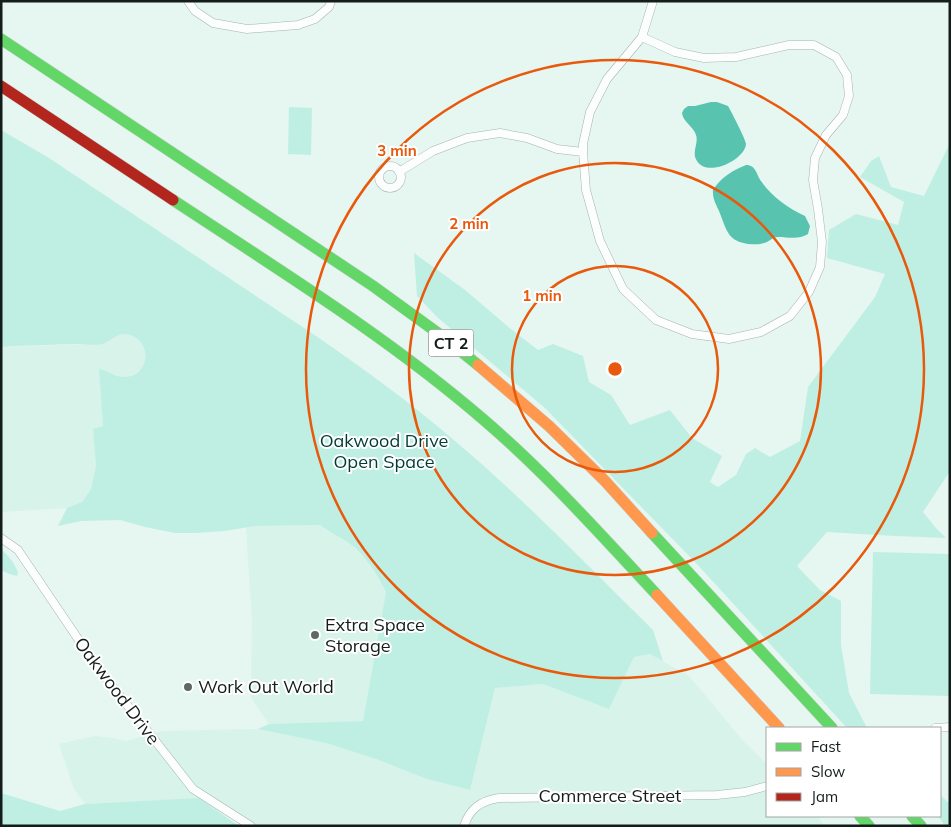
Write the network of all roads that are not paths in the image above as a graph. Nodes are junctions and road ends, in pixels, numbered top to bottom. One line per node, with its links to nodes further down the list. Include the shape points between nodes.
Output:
1 (188, 1): 2 (street, via 195,11 213,23 247,29 298,25 315,19)
2 (332, 1)
3 (653, 1): 5 (street)
4 (1, 38): 11 (highway, CT 2, via 373,286 484,370 549,426 605,481)
5 (642, 38): 7 (street, via 607,79 590,112); 7 (street, via 675,52 704,58 736,58 790,45 814,45 836,57 847,75 849,96 843,115 826,135 815,158 812,180 822,242 820,267 809,292 790,316 761,332 729,339 692,334 656,320 623,288 600,241 586,190)
6 (1, 86): 10 (highway, CT 2, via 354,320 462,403 514,446 584,516)
7 (583, 152): 8 (street, via 557,149 527,138 500,134 467,138 433,152)
8 (399, 172)
9 (1, 538): 13 (street, Oakwood Drive, via 18,550 95,664 192,789)
10 (778, 727)
11 (831, 727)
12 (766, 786): 14 (street, Commerce Street, via 717,795 499,798 478,805)
13 (251, 826)
14 (464, 826)

